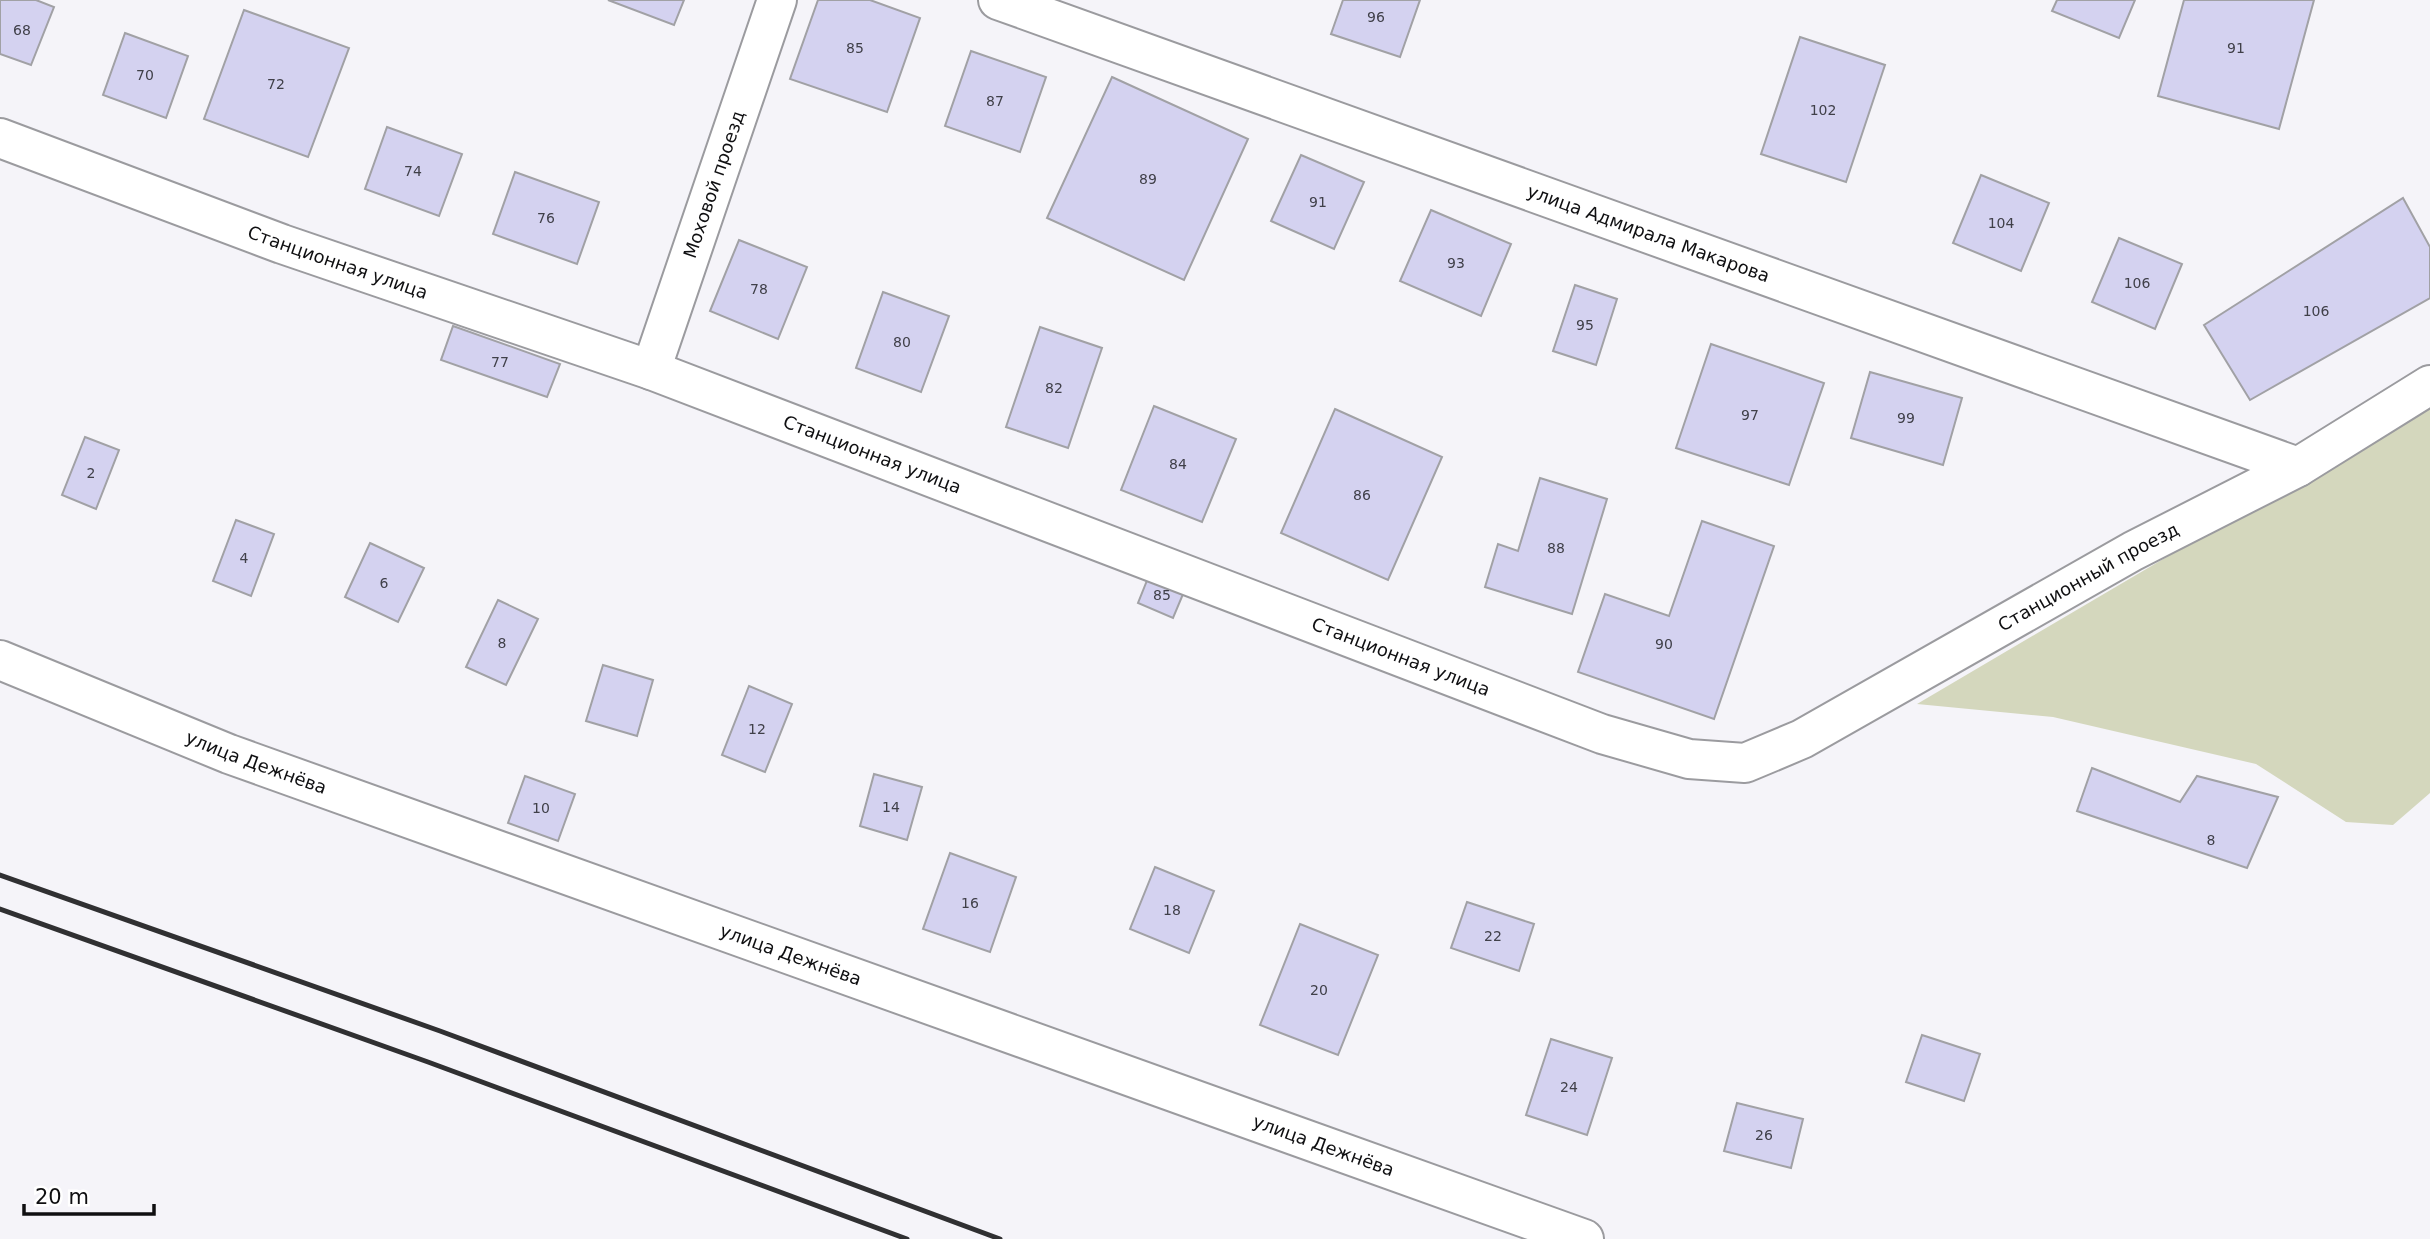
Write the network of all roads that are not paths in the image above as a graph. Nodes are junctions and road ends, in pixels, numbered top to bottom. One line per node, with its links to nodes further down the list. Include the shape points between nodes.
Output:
1 (776, 0): 4 (street, Моховой проезд)
2 (998, 0): 6 (street, улица Адмирала Макарова)
3 (0, 138): 4 (street, Станционная улица, via 282,244)
4 (651, 370): 8 (street, Станционная улица, via 1602,734 1689,759)
5 (2430, 385): 6 (street, Станционный проезд)
6 (2298, 467): 8 (street, Станционный проезд, via 2133,551 1802,739)
7 (0, 660): 9 (street, улица Дежнёва, via 229,754)
8 (1745, 764)
9 (1584, 1239)

